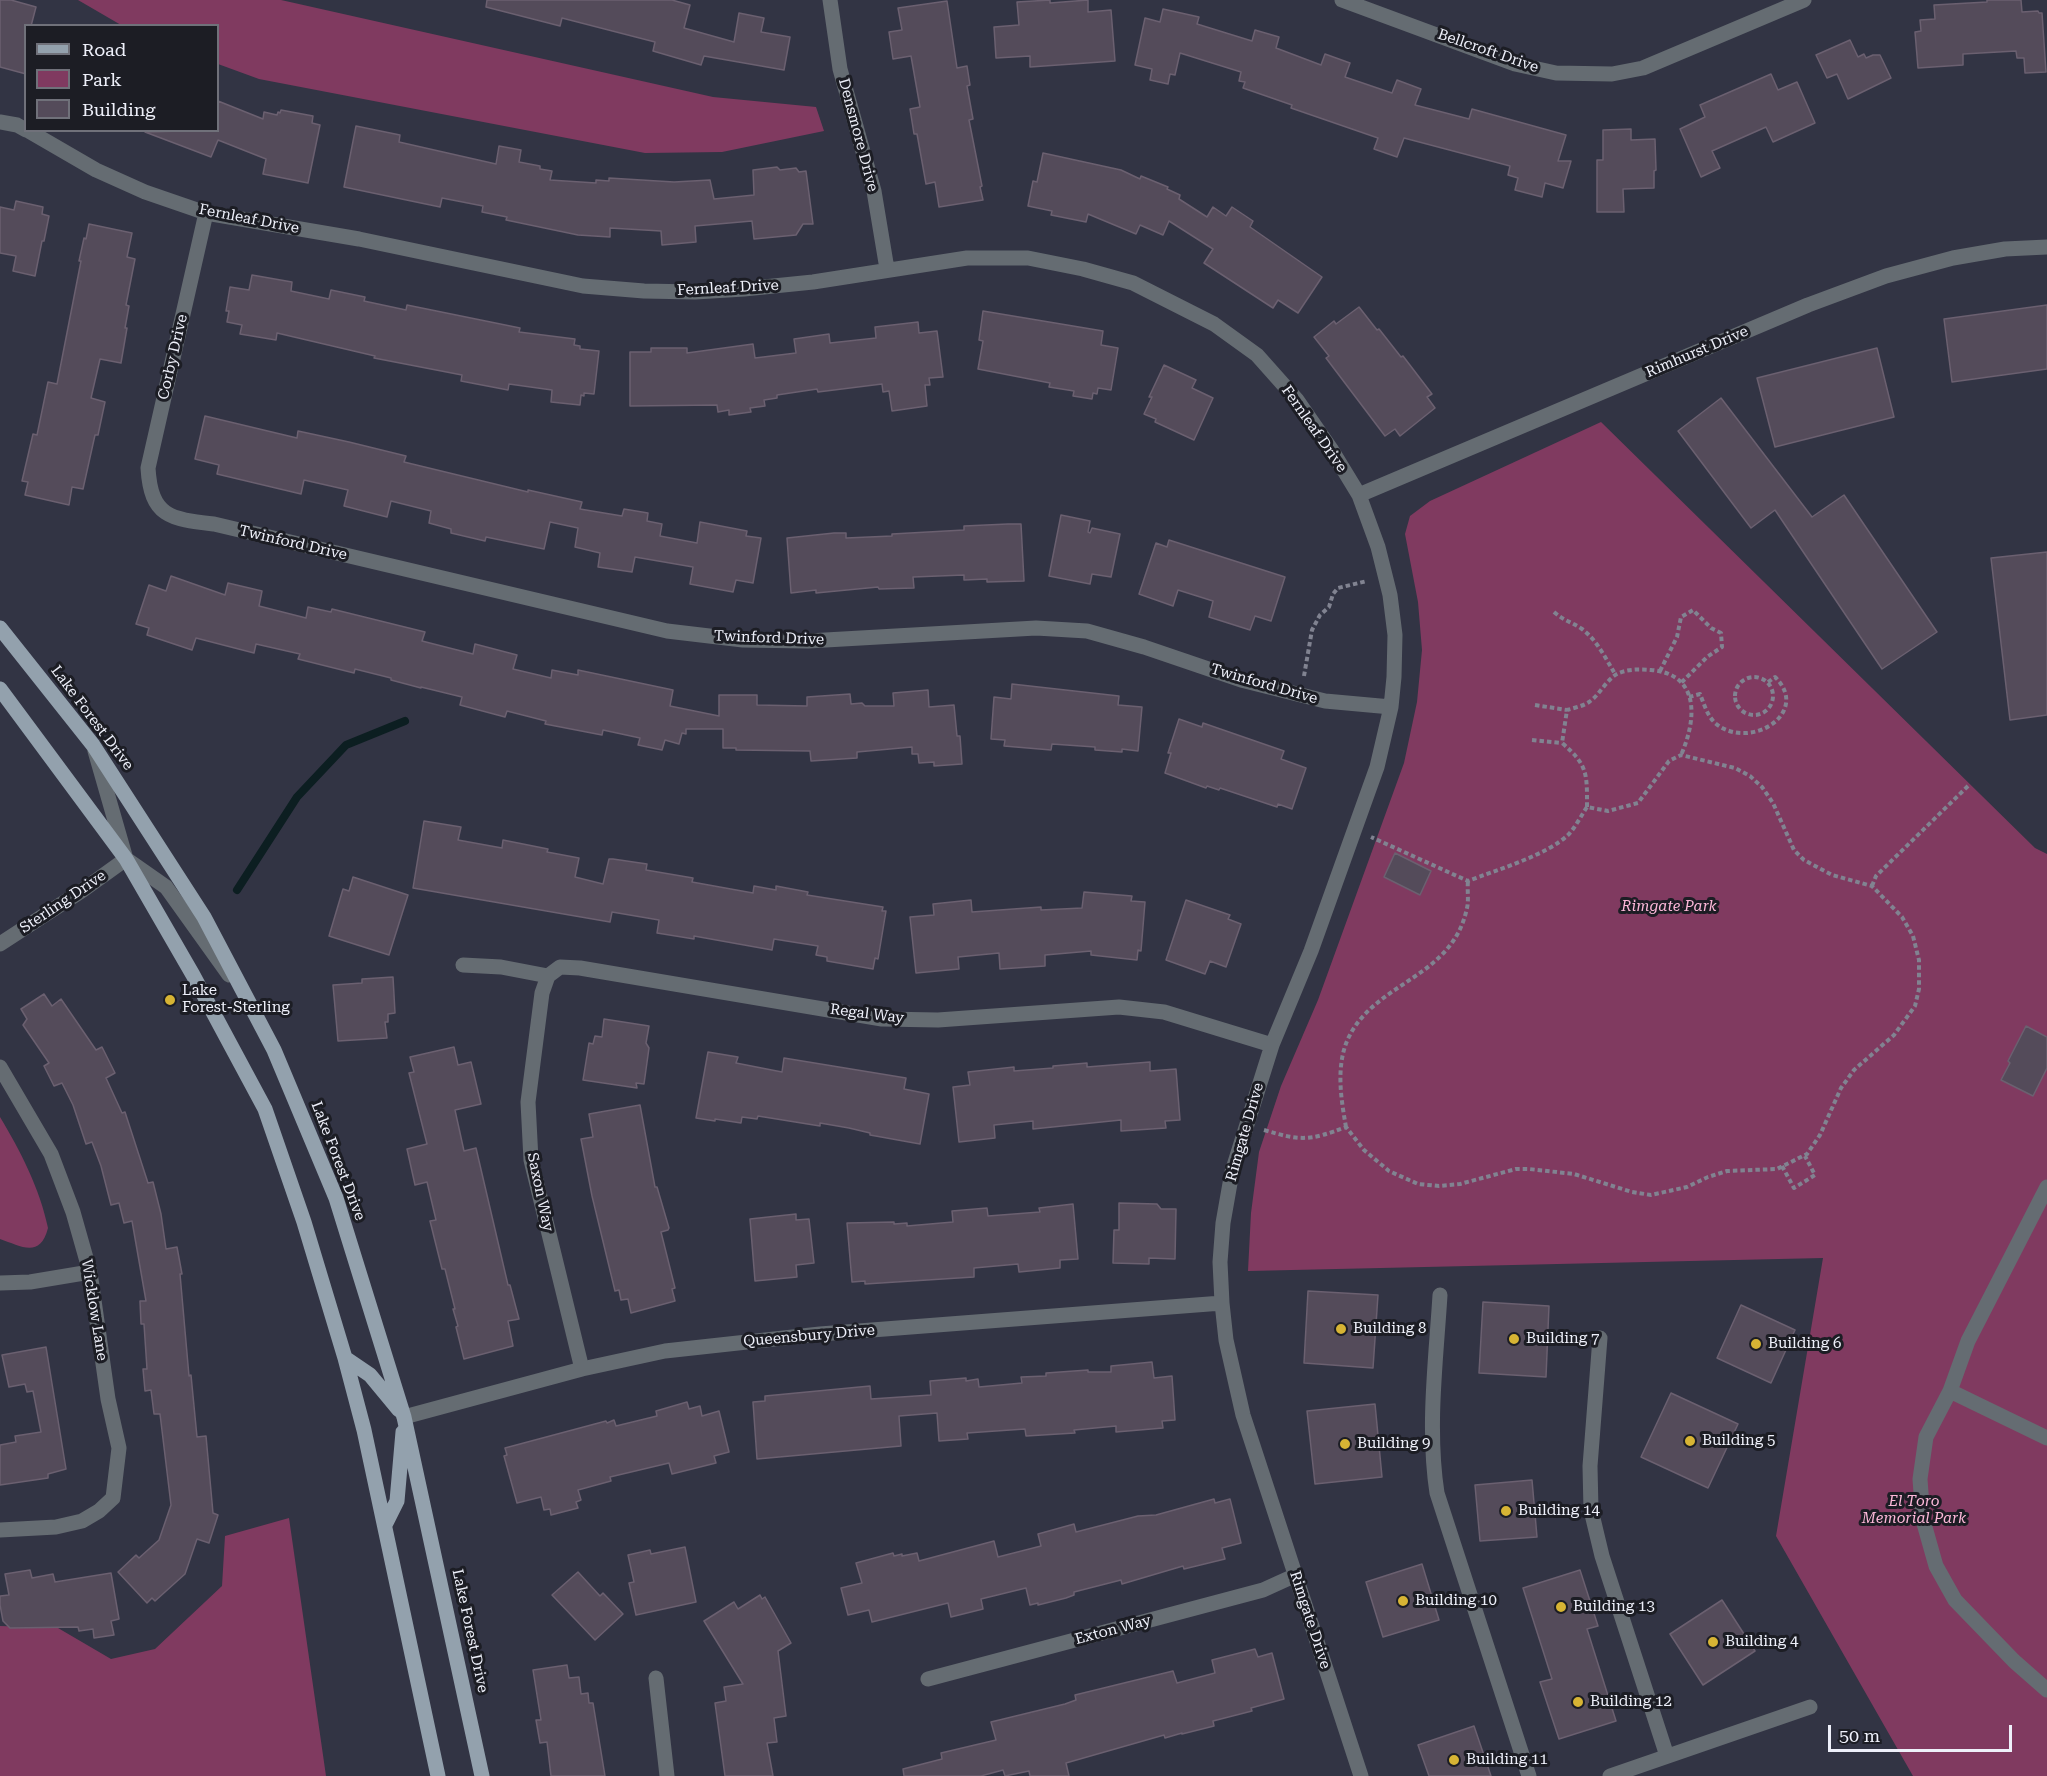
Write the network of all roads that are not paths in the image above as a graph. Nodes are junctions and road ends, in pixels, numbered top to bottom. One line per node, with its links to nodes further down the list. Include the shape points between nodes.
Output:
1 (830, 0): 9 (street, Densmore Drive, via 840,69 874,190)
2 (1342, 0): 3 (street, Bellcroft Drive, via 1515,64 1556,73 1612,74 1644,68)
3 (1804, 0)
4 (0, 122): 5 (street, Fernleaf Drive)
5 (24, 129)
6 (30, 132): 7 (street, Fernleaf Drive, via 96,170)
7 (206, 213): 9 (street, Fernleaf Drive, via 359,238 583,286 644,291 744,290); 11 (street, Corby Drive, via 148,468)
8 (2047, 247): 10 (street, Rimhurst Drive, via 1953,258 1886,276 1808,305)
9 (888, 269): 10 (street, Fernleaf Drive, via 967,258 1028,258 1133,284 1173,302 1214,324 1257,355 1297,400)
10 (1359, 495): 14 (street, Rimgate Drive, via 1378,547 1395,635)
11 (155, 502): 14 (street, Twinford Drive, via 180,520 214,524 667,631 743,640 808,641 1036,628 1088,631 1241,680 1325,701)
12 (0, 628): 15 (main road, Lake Forest Drive)
13 (0, 689): 16 (main road)
14 (1391, 707): 21 (street, Rimgate Drive, via 1377,766 1355,830)
15 (93, 745): 16 (street); 20 (main road, Lake Forest Drive, via 204,917)
16 (126, 859): 17 (street, Sterling Drive); 20 (street, via 166,887); 29 (main road, via 265,1108)
17 (0, 944)
18 (463, 965): 19 (street, Regal Way)
19 (548, 976): 21 (street, Regal Way, via 560,967 580,968 882,1019 938,1020 1119,1007 1142,1009); 30 (street, Saxon Way, via 542,993 528,1102 531,1160)
20 (250, 1004): 32 (main road, Lake Forest Drive, via 274,1050 336,1198)
21 (1272, 1045): 27 (street, Rimgate Drive, via 1232,1172 1220,1262)
22 (0, 1067): 24 (street, Wicklow Lane, via 51,1154 74,1212)
23 (2047, 1187): 31 (street, via 1968,1341)
24 (90, 1272): 25 (street); 35 (street, Wicklow Lane, via 119,1448 113,1498 82,1521 56,1527)
25 (0, 1283)
26 (1440, 1295): 46 (street, via 1432,1423 1437,1493)
27 (1222, 1303): 30 (street, Queensbury Drive, via 742,1342 664,1351); 36 (street, Rimgate Drive, via 1243,1415)
28 (1600, 1338): 41 (street, via 1590,1466 1591,1510 1602,1556)
29 (345, 1358): 32 (main road, via 370,1375); 34 (main road)
30 (582, 1369): 32 (street, Queensbury Drive)
31 (1950, 1391): 33 (street); 39 (street, via 1926,1437 1920,1479 1923,1520 1936,1566 1955,1600)
32 (404, 1416): 34 (main road, via 397,1501); 43 (main road, Lake Forest Drive)
33 (2047, 1438)
34 (385, 1525): 42 (main road)
35 (0, 1530)
36 (1296, 1575): 38 (street, Exton Way, via 1263,1590); 45 (street, Rimgate Drive)
37 (656, 1677): 44 (street)
38 (928, 1679)
39 (2047, 1690)
40 (1810, 1707): 41 (street)
41 (1667, 1756): 47 (street)
42 (438, 1776)
43 (483, 1776)
44 (667, 1776)
45 (1361, 1776)
46 (1529, 1776)
47 (1610, 1776)

